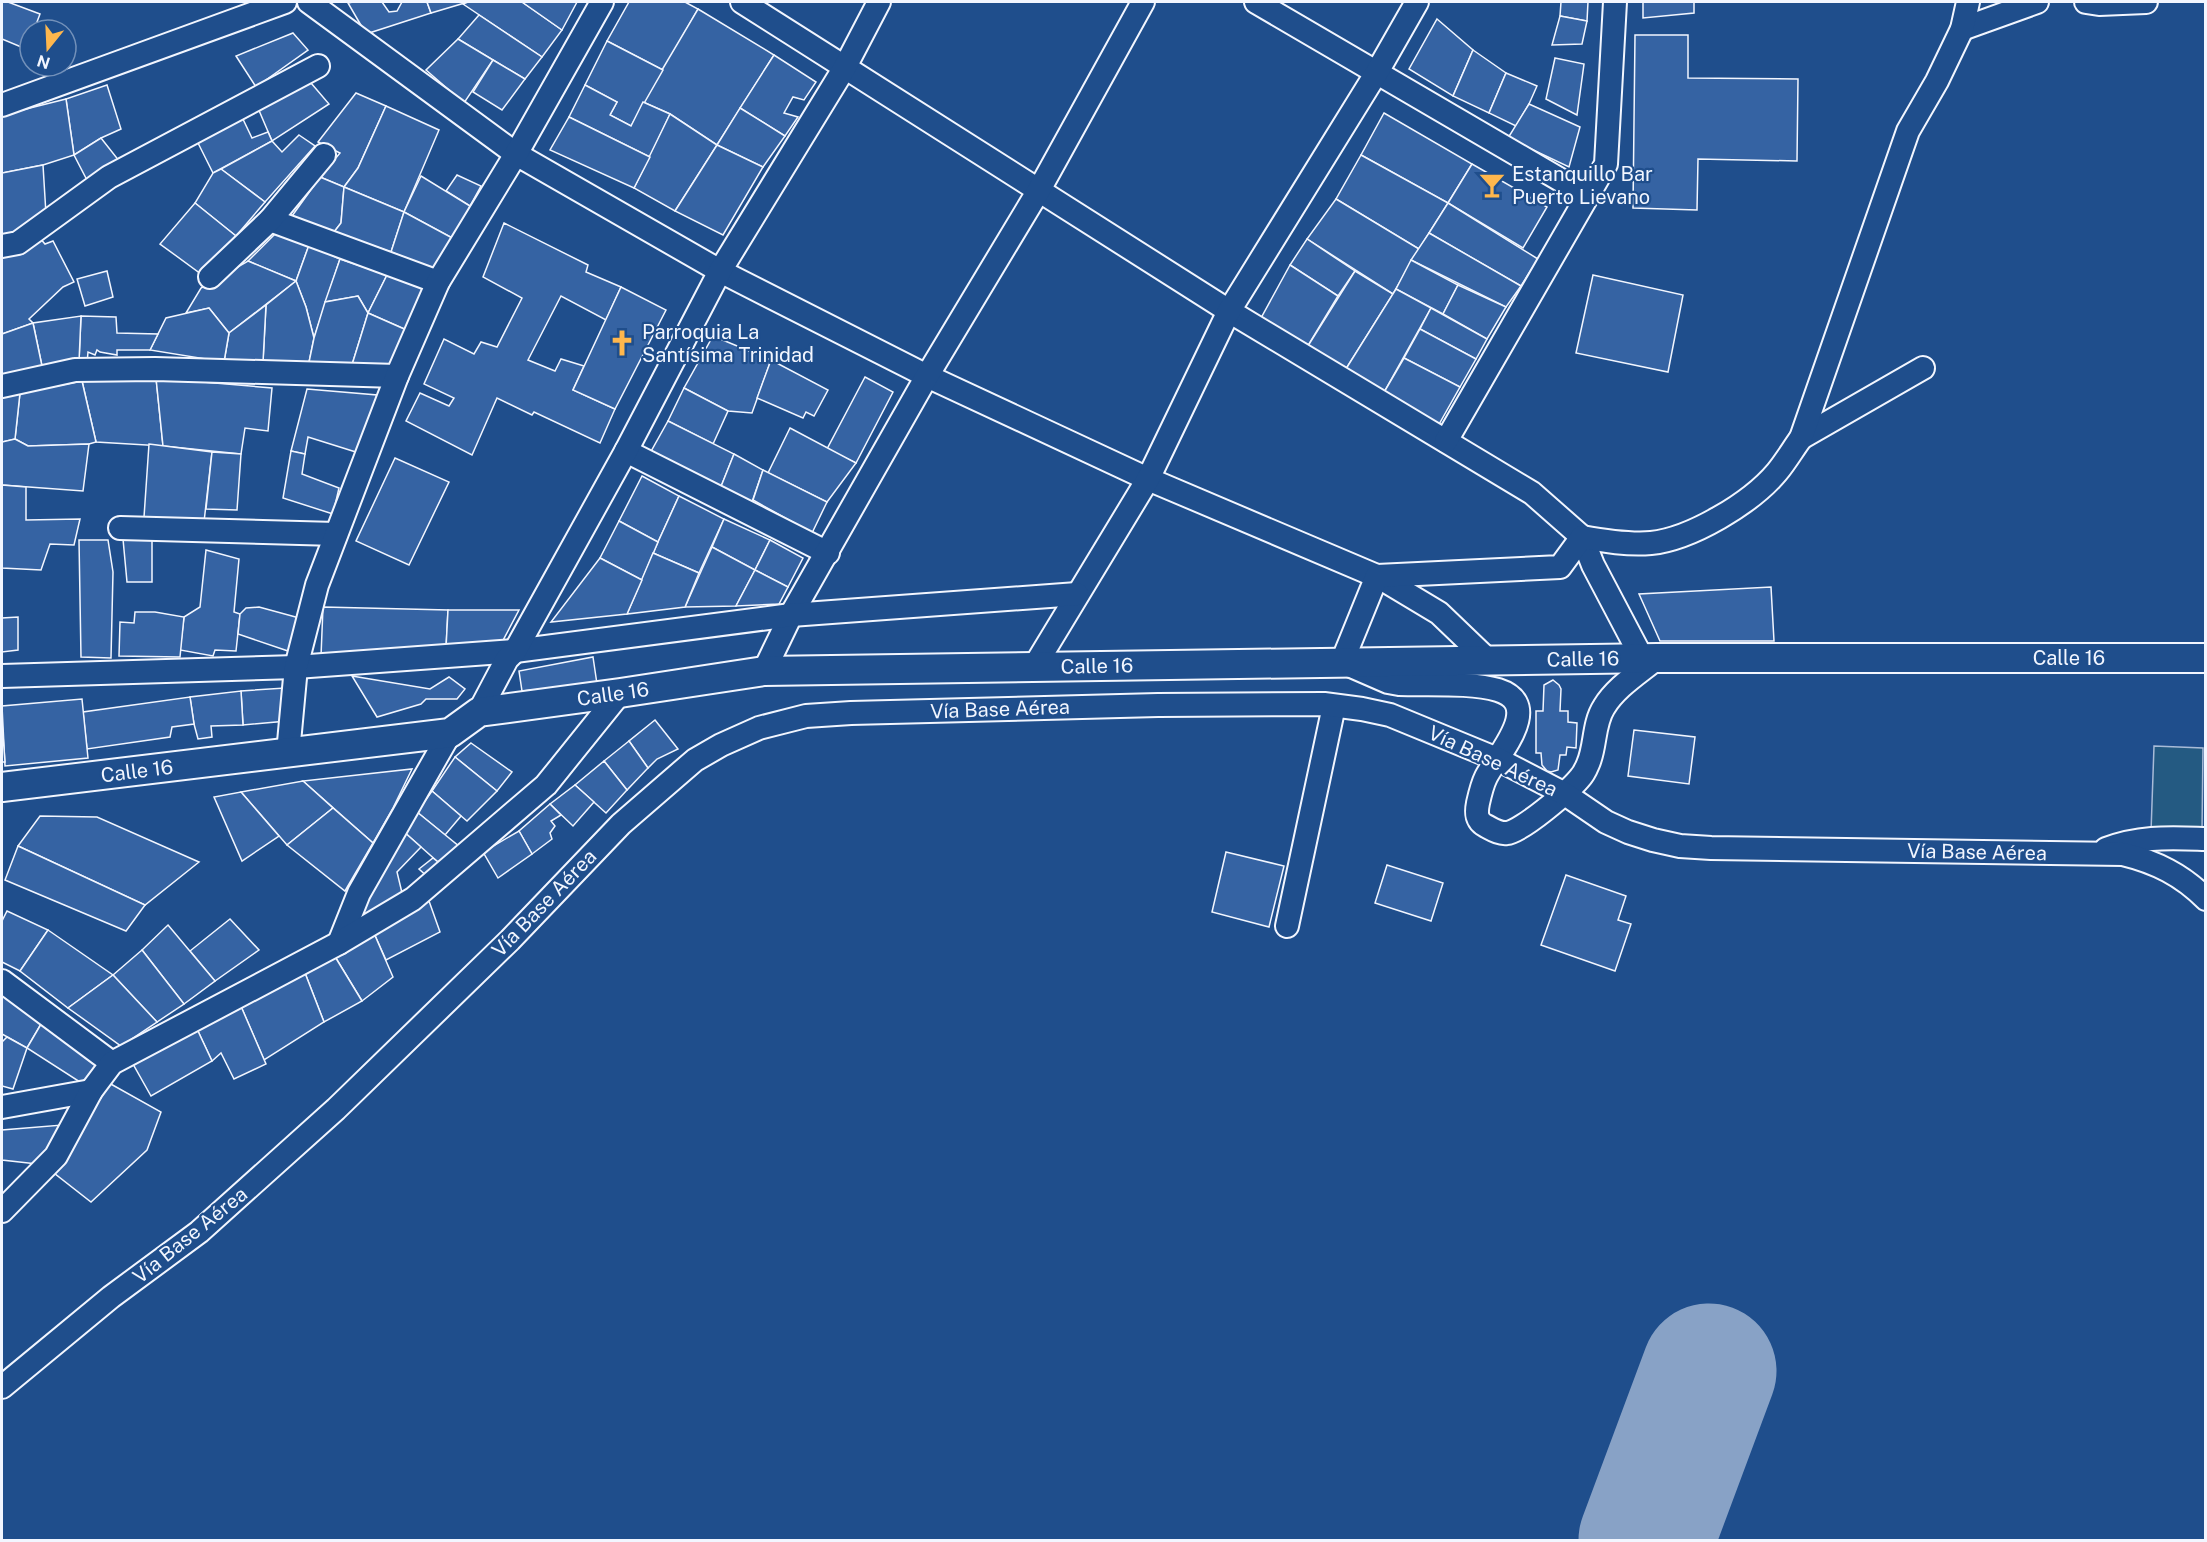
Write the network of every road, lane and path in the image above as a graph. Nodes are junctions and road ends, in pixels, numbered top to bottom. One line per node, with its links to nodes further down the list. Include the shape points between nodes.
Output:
1 (285, 2): 18 (street)
2 (309, 2): 19 (street)
3 (602, 2): 19 (street)
4 (742, 2): 16 (street)
5 (879, 2): 16 (street)
6 (1143, 2): 21 (street)
7 (1256, 2): 17 (street)
8 (1418, 2): 17 (street)
9 (1615, 2): 22 (street, via 1606,164)
10 (1968, 2): 14 (street)
11 (2037, 2): 14 (street)
12 (2086, 2): 13 (street)
13 (2146, 2)
14 (1962, 29): 33 (street, via 1908,131)
15 (318, 66): 24 (street, via 109,177 18,243)
16 (845, 67): 21 (street); 25 (street)
17 (1377, 72): 22 (street); 28 (street)
18 (2, 105)
19 (516, 154): 25 (street); 27 (street)
20 (324, 155): 23 (street)
21 (1039, 190): 28 (street); 31 (street)
22 (1588, 196): 34 (street)
23 (270, 220): 26 (street); 27 (street)
24 (2, 246)
25 (720, 271): 31 (street); 35 (street)
26 (210, 277)
27 (438, 282): 30 (street)
28 (1229, 311): 34 (street); 36 (street)
29 (1923, 368): 33 (street)
30 (398, 376): 32 (street, via 75,370); 38 (street)
31 (927, 376): 36 (street); 40 (street)
32 (2, 386)
33 (1801, 438): 39 (street, via 1776,472 1749,498 1686,533 1651,543)
34 (1446, 441): 39 (street, via 1532,493)
35 (626, 451): 40 (street); 44 (street)
36 (1148, 479): 41 (street); 42 (street)
37 (120, 528): 38 (street)
38 (336, 534): 49 (street, via 317,585)
39 (1582, 537): 41 (street, via 1560,567); 46 (street, via 1593,565)
40 (828, 554): 43 (street)
41 (1378, 576): 47 (street, via 1439,613); 48 (street)
42 (1077, 594): 43 (street); 50 (street)
43 (791, 615): 44 (street); 51 (street)
44 (515, 651): 49 (street); 56 (street, via 507,658)
45 (2205, 657): 46 (main road, Calle 16)
46 (1649, 658): 47 (main road, Calle 16); 61 (street, via 1612,694 1595,733 1590,761 1581,778)
47 (1499, 660): 48 (main road, Calle 16); 53 (street)
48 (1342, 662): 50 (main road, Calle 16); 53 (street, via 1399,684)
49 (296, 667): 52 (street); 58 (street)
50 (1034, 667): 51 (main road, Calle 16)
51 (764, 671): 54 (main road, Calle 16)
52 (2, 676)
53 (1498, 690): 59 (street, via 1515,702 1518,717 1513,735)
54 (620, 693): 56 (main road, Calle 16); 66 (street, via 546,785 413,899)
55 (1334, 706): 59 (street, Vía Base Aérea, via 1390,715); 65 (street); 72 (street, Vía Base Aérea, via 1158,705 851,713 806,716 759,728 721,745 695,760 621,824 510,940 310,1132 199,1232 111,1297)
56 (479, 711): 57 (main road, Calle 16)
57 (450, 733): 58 (main road, Calle 16); 66 (street, via 359,893)
58 (288, 753): 60 (main road, Calle 16)
59 (1497, 759): 61 (street, Vía Base Aérea); 61 (street, via 1483,782 1476,814 1481,823 1494,830 1512,832)
60 (2, 787)
61 (1564, 794): 63 (street, Vía Base Aérea, via 1628,832 1680,846)
62 (2205, 839): 63 (street, via 2149,838)
63 (2096, 853): 64 (street, Vía Base Aérea, via 2123,854 2161,866 2193,886)
64 (2205, 899)
65 (1287, 926)
66 (339, 943): 68 (street)
67 (2, 981): 68 (street)
68 (112, 1063): 69 (street)
69 (91, 1091): 70 (street); 71 (street, via 56,1155)
70 (2, 1107)
71 (2, 1211)
72 (2, 1387)

